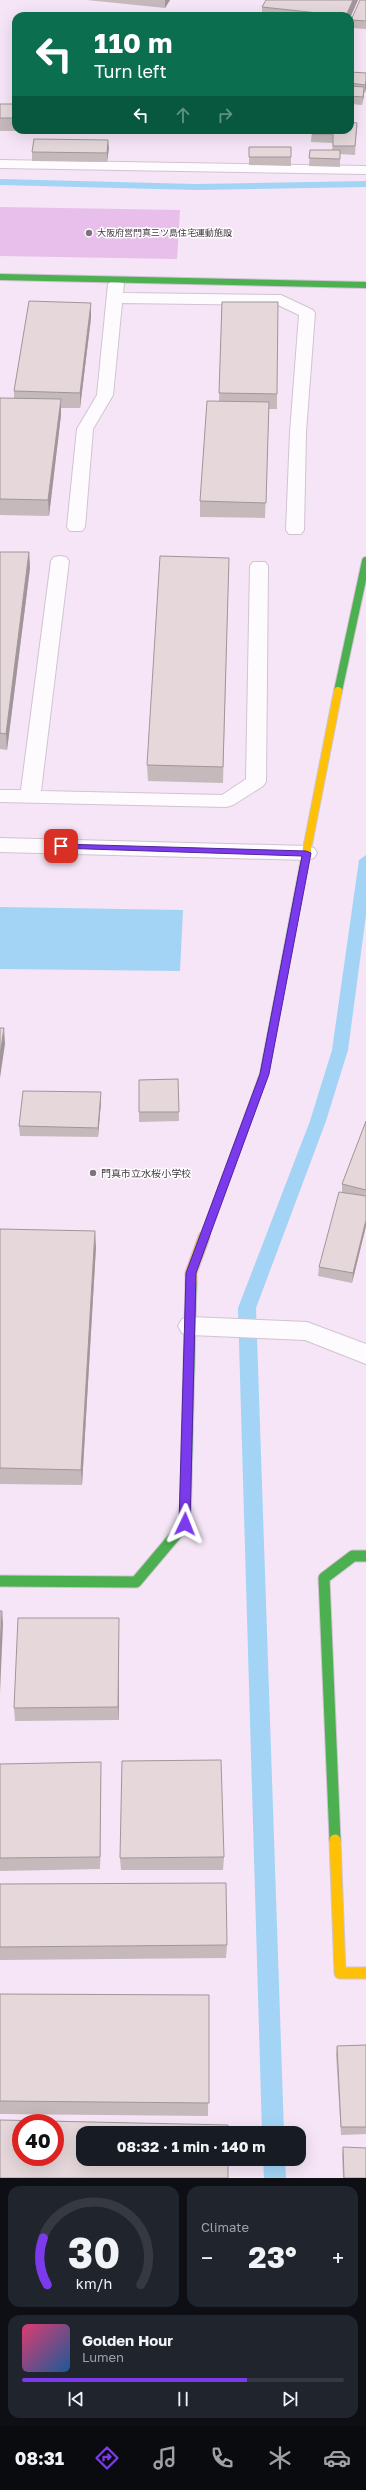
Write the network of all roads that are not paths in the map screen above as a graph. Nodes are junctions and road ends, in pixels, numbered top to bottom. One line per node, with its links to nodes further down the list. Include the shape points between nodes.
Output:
1 (0, 164): 2 (street)
2 (366, 170)
3 (0, 277): 4 (street)
4 (117, 279): 5 (street); 6 (street)
5 (366, 285)
6 (115, 298): 7 (street, via 106,395 85,429); 8 (street, via 281,300 307,312 298,432)
7 (76, 527)
8 (295, 530)
9 (60, 561): 13 (street)
10 (366, 561): 15 (street)
11 (258, 566): 13 (street, via 256,782 226,801)
12 (0, 796): 13 (street)
13 (30, 797)
14 (0, 845): 15 (street)
15 (306, 853): 16 (street, via 264,1074 191,1273)
16 (190, 1326): 17 (street, via 306,1331); 19 (street, via 185,1524 136,1582)
17 (366, 1354)
18 (366, 1556): 20 (street, via 353,1556 324,1578 340,1973)
19 (0, 1581)
20 (366, 1973)

